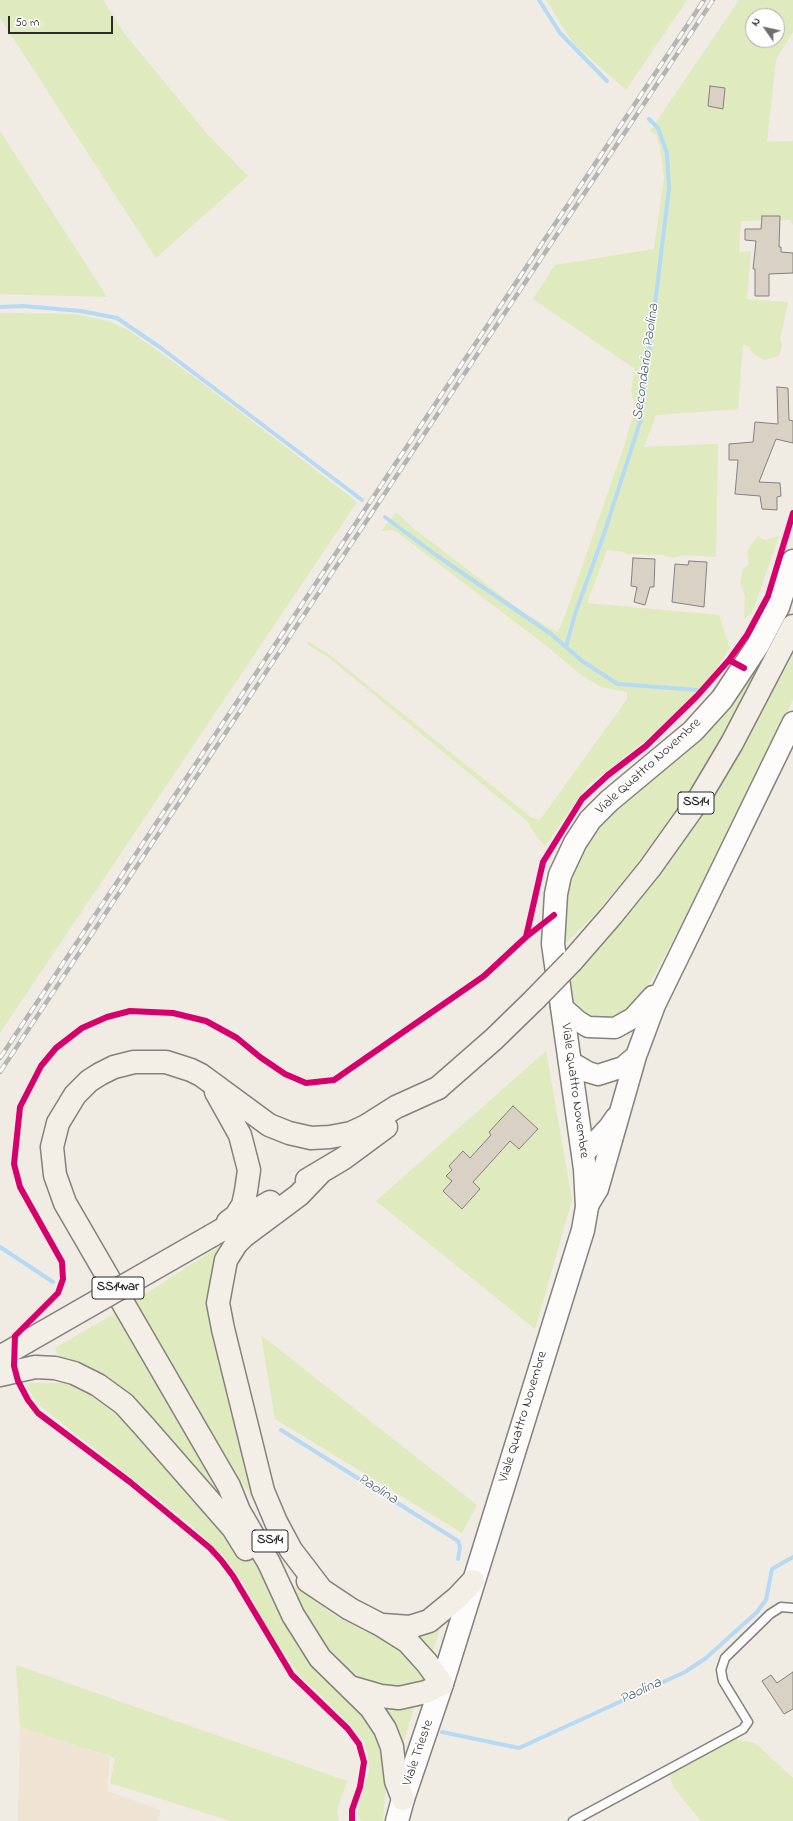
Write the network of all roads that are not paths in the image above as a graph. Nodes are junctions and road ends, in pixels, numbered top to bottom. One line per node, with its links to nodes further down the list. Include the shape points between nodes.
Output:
1 (793, 562): 5 (main road, Viale Quattro Novembre, via 775,614 722,699 693,730 609,800 590,820 575,843 560,875 554,915 554,944)
2 (793, 626): 9 (main road, SS14, bridge, via 732,743 697,802 650,868 612,916 536,999)
3 (793, 722): 4 (street)
4 (666, 981): 5 (street, via 633,1018 615,1028 588,1027); 6 (street, via 645,1028)
5 (561, 1006): 7 (main road, Viale Quattro Novembre)
6 (636, 1056): 7 (street, via 623,1067 598,1075); 10 (street)
7 (569, 1061): 11 (main road, Viale Quattro Novembre)
8 (212, 1084): 9 (main road, via 269,1125 311,1138 351,1133 396,1107); 14 (main road, via 240,1135 249,1170 243,1205 236,1216); 17 (main road, via 191,1070 166,1062 134,1062 114,1067 89,1081 75,1094 58,1123 52,1146 55,1175 65,1203)
9 (438, 1088): 12 (main road, SS14var)
10 (621, 1108): 11 (street, via 609,1127); 13 (street, via 598,1189)
11 (583, 1155): 13 (main road, Viale Quattro Novembre, via 588,1193)
12 (320, 1173): 14 (main road, SS14var); 19 (main road, via 299,1195 236,1244 226,1260 218,1303 263,1491 291,1550)
13 (587, 1207): 18 (main road, Viale Quattro Novembre, via 583,1230)
14 (213, 1235): 15 (main road, SS14var, bridge)
15 (0, 1357)
16 (0, 1375): 21 (main road, via 35,1366 55,1368 74,1373 98,1385 124,1404 232,1528)
17 (229, 1486): 19 (main road, SS14, via 299,1574); 21 (main road, via 239,1511 269,1563)
18 (473, 1581): 22 (main road, via 457,1598 429,1620 410,1627); 23 (main road, Viale Quattro Novembre)
19 (320, 1588): 22 (main road, via 350,1609)
20 (793, 1608): 27 (lane, via 781,1607 770,1614 724,1658 721,1670 723,1681 748,1722 743,1729)
21 (293, 1615): 24 (main road, via 320,1658)
22 (380, 1625): 23 (main road, via 408,1642)
23 (442, 1684): 24 (main road, via 426,1692 399,1698 381,1696); 25 (main road, Viale Trieste)
24 (349, 1686): 25 (main road, via 371,1708 385,1729 392,1747 396,1781)
25 (403, 1799): 26 (main road, Viale Trieste)
26 (397, 1821)
27 (573, 1821)

